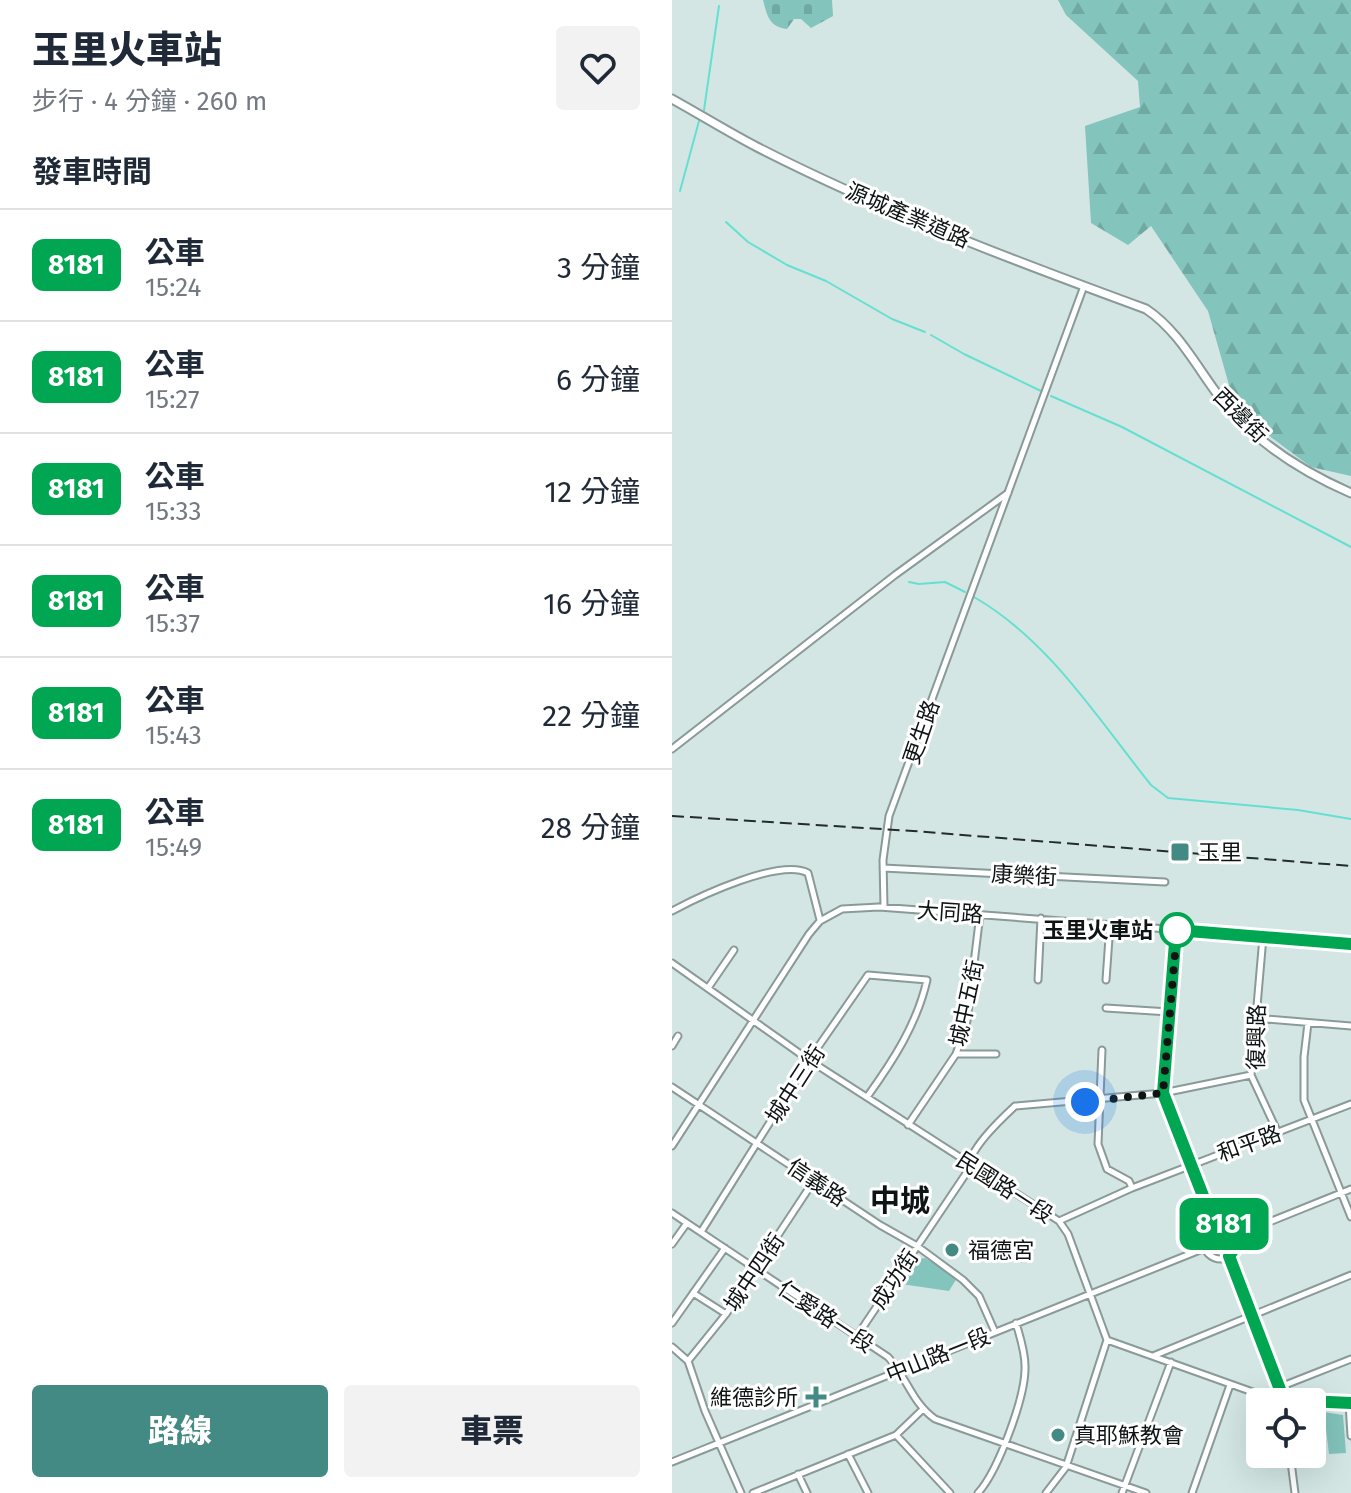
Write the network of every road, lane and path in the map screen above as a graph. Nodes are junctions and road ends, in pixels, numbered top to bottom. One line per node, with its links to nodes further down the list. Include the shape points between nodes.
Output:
1 (672, 99): 2 (street, 源城產業道路, via 867,198)
2 (1084, 286): 3 (street, 源城產業道路); 4 (street, 更生路)
3 (1152, 313): 5 (street, 西邊街, via 1165,322 1233,413 1301,468)
4 (1008, 493): 6 (street); 7 (street, 更生路, via 889,816)
5 (1351, 493)
6 (672, 749)
7 (883, 868): 8 (street, 康樂街); 9 (street, 更生路)
8 (1165, 882)
9 (884, 907): 11 (street, 大同路); 13 (street, 大同路, via 842,909)
10 (672, 911): 13 (street, via 752,876 798,868 808,873)
11 (980, 914): 12 (street, 大同路); 32 (street, 城中五街, via 967,1021)
12 (1041, 918): 14 (street, 大同路); 20 (street)
13 (820, 921): 26 (street)
14 (1110, 924): 15 (street, 大同路); 21 (street)
15 (1176, 930): 16 (street, 大同路); 24 (street)
16 (1263, 937): 17 (street, 大同路); 25 (street, 復興路)
17 (1351, 943)
18 (734, 950): 22 (street)
19 (672, 963): 22 (street, 民國路一段)
20 (1038, 980)
21 (1106, 980)
22 (708, 988): 26 (street, 民國路一段)
23 (1106, 1008): 24 (street)
24 (1169, 1012): 37 (street)
25 (1254, 1018): 27 (street); 35 (street, 復興路)
26 (753, 1019): 34 (street, 民國路一段); 40 (street)
27 (1308, 1023): 28 (street); 42 (street, via 1304,1100)
28 (1351, 1026)
29 (678, 1036): 30 (street)
30 (672, 1046)
31 (1102, 1050): 39 (street)
32 (956, 1054): 33 (street); 43 (street, 城中五街)
33 (996, 1054)
34 (809, 1060): 38 (street, 民國路一段); 38 (street, 城中三街, via 868,975 927,980 922,1003 899,1048); 45 (street, 城中三街)
35 (1251, 1075): 37 (street, 成功街); 44 (street, 復興路)
36 (672, 1087): 40 (street, 信義路)
37 (1163, 1093): 39 (street, 成功街); 48 (street)
38 (867, 1097): 43 (street, 民國路一段)
39 (1098, 1100): 47 (street, 成功街, via 1015,1106); 50 (street, via 1098,1144 1107,1169)
40 (698, 1104): 45 (street, 信義路); 46 (street)
41 (1351, 1104): 42 (street, 和平路)
42 (1311, 1119): 44 (street, 和平路); 52 (street)
43 (908, 1125): 47 (street, 民國路一段)
44 (1278, 1133): 48 (street, 和平路)
45 (758, 1142): 49 (street, 信義路); 58 (street, 城中三街)
46 (672, 1146)
47 (968, 1162): 55 (street, 民國路一段); 61 (street, 成功街, via 967,1172)
48 (1191, 1164): 50 (street, 和平路); 57 (street)
49 (815, 1179): 61 (street, 信義路); 65 (street, 城中四街)
50 (1132, 1188): 55 (street, 和平路)
51 (1351, 1189): 52 (street)
52 (1342, 1193): 54 (street); 59 (street)
53 (672, 1213): 56 (street, 仁愛路一段)
54 (1351, 1217)
55 (1059, 1221): 68 (street, 民國路一段)
56 (687, 1223): 58 (street, 仁愛路一段); 60 (street)
57 (1214, 1224): 59 (street, via 1228,1225); 63 (street, via 1204,1235)
58 (701, 1232): 62 (street, 仁愛路一段)
59 (1237, 1235): 64 (street, via 1238,1244)
60 (672, 1244)
61 (917, 1246): 73 (street, 信義路, via 975,1289); 74 (street, 成功街)
62 (725, 1248): 65 (street, 仁愛路一段); 67 (street)
63 (1205, 1248): 64 (street, via 1217,1258); 68 (street, 中山路一段)
64 (1229, 1256): 70 (street)
65 (757, 1269): 69 (street, 城中四街); 74 (street, 仁愛路一段)
66 (1351, 1275): 70 (street)
67 (693, 1293): 69 (street); 71 (street)
68 (1089, 1294): 72 (street, 中山路一段); 75 (street, 民國路一段)
69 (726, 1314): 79 (street, 城中四街)
70 (1251, 1315): 77 (street); 83 (street)
71 (672, 1323)
72 (1016, 1323): 73 (street, 中山路一段); 91 (street, via 1025,1367)
73 (995, 1332): 81 (street, 中山路一段)
74 (857, 1336): 81 (street, 仁愛路一段)
75 (1107, 1340): 77 (street); 94 (street)
76 (672, 1347): 79 (street)
77 (1153, 1356): 80 (street)
78 (1351, 1359): 83 (street)
79 (688, 1361): 90 (street)
80 (1171, 1362): 82 (street); 97 (street)
81 (901, 1371): 87 (street, 仁愛路一段); 90 (street, 中山路一段)
82 (1230, 1385): 84 (street); 107 (street)
83 (1280, 1387)
84 (1246, 1390)
85 (1326, 1402): 86 (street)
86 (1350, 1403): 89 (street)
87 (922, 1410): 88 (street); 91 (street)
88 (896, 1435): 92 (street); 102 (street)
89 (1351, 1436)
90 (718, 1443): 93 (street, 中山路一段); 98 (street)
91 (1004, 1444): 94 (street); 103 (street)
92 (848, 1454): 96 (street); 101 (street)
93 (672, 1462)
94 (1066, 1467): 97 (street); 104 (street)
95 (1292, 1468): 108 (street)
96 (798, 1474): 99 (street); 100 (street)
97 (1125, 1485): 105 (street); 106 (street)
98 (741, 1493)
99 (753, 1493)
100 (807, 1493)
101 (868, 1493)
102 (950, 1493)
103 (978, 1493)
104 (1046, 1493)
105 (1122, 1493)
106 (1146, 1493)
107 (1192, 1493)
108 (1295, 1493)

